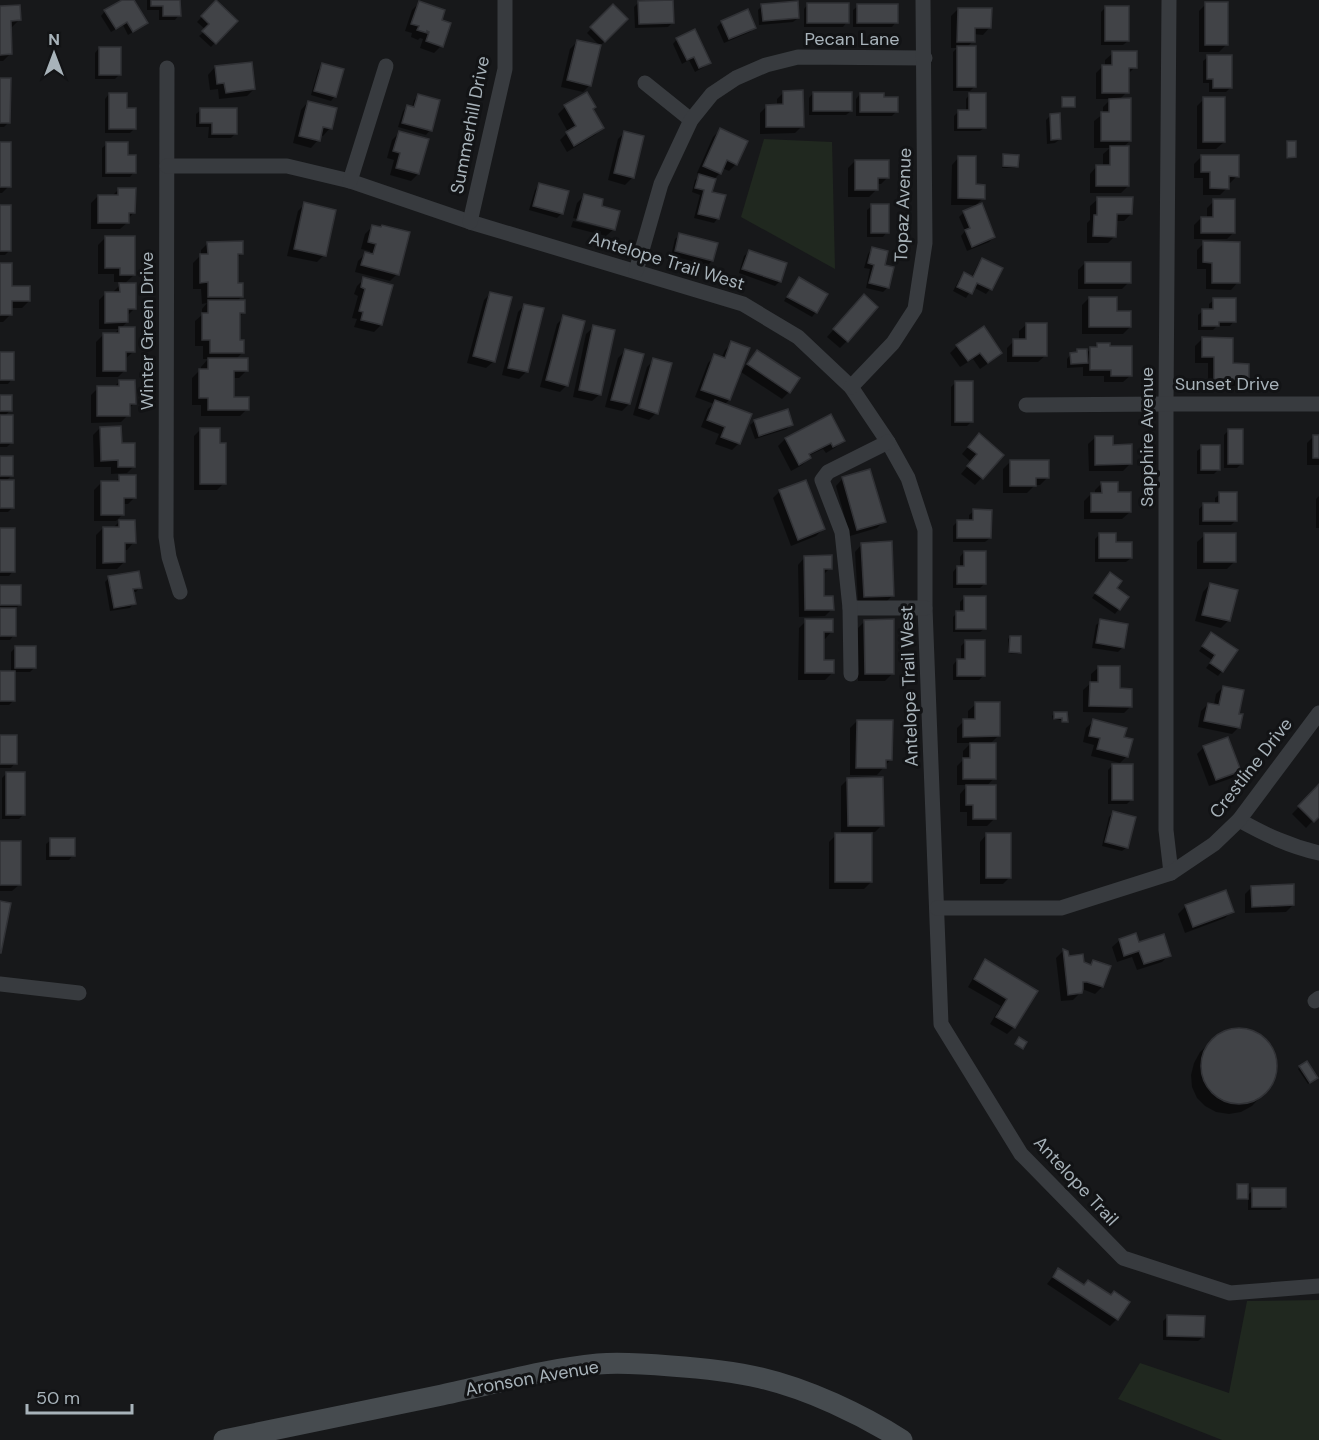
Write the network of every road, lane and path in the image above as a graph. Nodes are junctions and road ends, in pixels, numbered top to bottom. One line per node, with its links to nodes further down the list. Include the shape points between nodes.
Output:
1 (504, 0): 11 (street, Summerhill Drive, via 505,69)
2 (923, 0): 4 (street, Topaz Avenue)
3 (1169, 0): 14 (street, Sapphire Avenue)
4 (925, 58): 8 (street, Pecan Lane, via 798,57 766,64 712,94); 13 (street, Topaz Avenue, via 925,243 915,309 893,343)
5 (386, 66): 10 (street)
6 (167, 68): 9 (street, Winter Green Drive)
7 (645, 82): 8 (street)
8 (691, 120): 12 (street, Pecan Lane, via 661,184)
9 (167, 166): 10 (street, Antelope Trail West, via 287,166); 18 (street, Winter Green Drive, via 166,537)
10 (350, 181): 11 (street, Antelope Trail West)
11 (470, 222): 12 (street, Antelope Trail West)
12 (636, 271): 13 (street, Antelope Trail West, via 743,304 798,337)
13 (851, 387): 17 (street, Antelope Trail West)
14 (1166, 404): 15 (street, Sunset Drive); 16 (street, Sunset Drive); 25 (street, Sapphire Avenue, via 1166,830)
15 (1319, 404)
16 (1026, 405)
17 (888, 442): 19 (street, via 828,472 822,480 842,532); 20 (street, Antelope Trail West, via 908,478 925,530)
18 (180, 592)
19 (850, 608): 20 (street); 21 (street)
20 (925, 608): 26 (street, Antelope Trail West)
21 (851, 674)
22 (1319, 713): 23 (street, Crestline Drive)
23 (1239, 820): 24 (street, via 1273,838); 25 (street, Crestline Drive, via 1214,844)
24 (1319, 853)
25 (1171, 873): 26 (street, Crestline Drive, via 1061,908)
26 (937, 908): 29 (street, Antelope Trail, via 941,1024 1021,1154 1123,1258 1230,1293)
27 (0, 984): 28 (street)
28 (80, 993)
29 (1319, 1286)
30 (224, 1440): 31 (main road, Aronson Avenue, via 531,1374 624,1363 733,1372 763,1379 846,1409)
31 (902, 1440)

